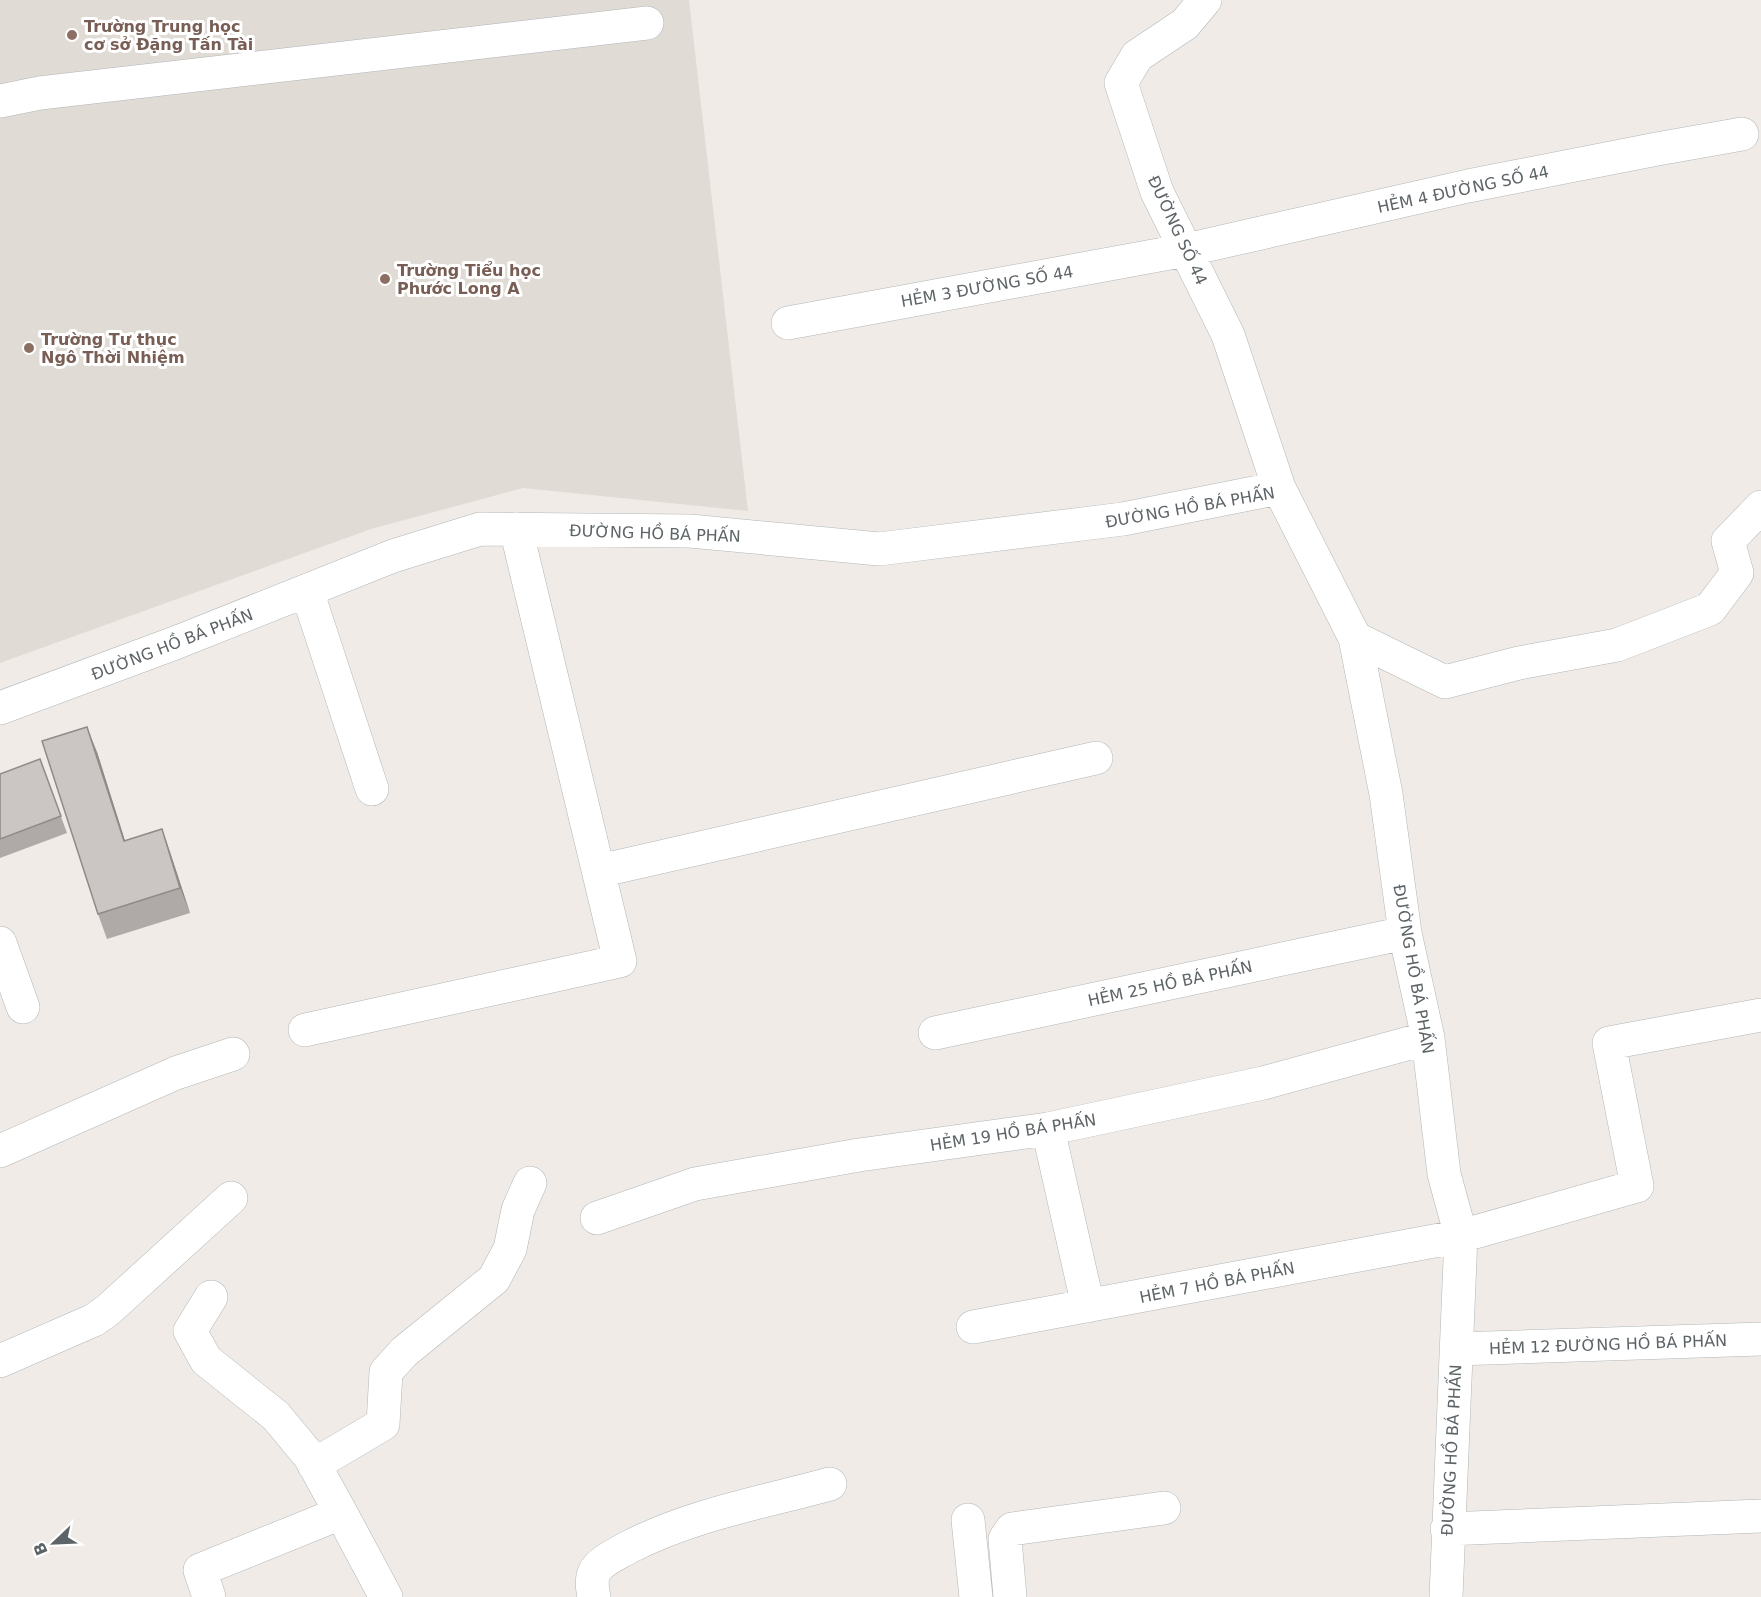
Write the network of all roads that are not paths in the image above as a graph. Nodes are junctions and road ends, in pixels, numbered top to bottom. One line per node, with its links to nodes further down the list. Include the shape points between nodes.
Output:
1 (1205, 0): 5 (street, ĐƯỜNG SỐ 44, via 1185,24 1137,56 1121,83 1157,192)
2 (647, 23): 3 (street, via 40,93)
3 (0, 101)
4 (1742, 134): 5 (street, HẺM 4 ĐƯỜNG SỐ 44, via 1468,186)
5 (1186, 250): 6 (street, HẺM 3 ĐƯỜNG SỐ 44); 7 (street, ĐƯỜNG SỐ 44, via 1228,335)
6 (788, 323)
7 (1280, 488): 9 (street, ĐƯỜNG HỒ BÁ PHẤN, via 1123,519 879,549 690,531); 11 (street, ĐƯỜNG HỒ BÁ PHẤN)
8 (1761, 507): 11 (street, via 1728,541 1737,573 1710,609 1617,645 1519,663 1445,682)
9 (516, 529): 10 (street, ĐƯỜNG HỒ BÁ PHẤN, via 480,529 393,556); 15 (street)
10 (307, 591): 12 (street, ĐƯỜNG HỒ BÁ PHẤN); 14 (street)
11 (1355, 638): 16 (street, ĐƯỜNG HỒ BÁ PHẤN, via 1386,794)
12 (0, 708)
13 (1096, 758): 15 (street)
14 (372, 789)
15 (599, 871): 20 (street, via 621,961)
16 (1405, 933): 21 (street, HẺM 25 HỒ BÁ PHẤN); 22 (street, ĐƯỜNG HỒ BÁ PHẤN)
17 (0, 943): 18 (street)
18 (23, 1007)
19 (1761, 1015): 29 (street, HẺM 7 HỒ BÁ PHẤN, via 1609,1043 1637,1186)
20 (305, 1030)
21 (935, 1033)
22 (1428, 1038): 24 (street, HẺM 19 HỒ BÁ PHẤN, via 1263,1083); 29 (street, ĐƯỜNG HỒ BÁ PHẤN, via 1444,1174)
23 (233, 1054): 25 (street, via 176,1072)
24 (1048, 1129): 28 (street, HẺM 19 HỒ BÁ PHẤN, via 859,1155 695,1184); 31 (street)
25 (0, 1151)
26 (530, 1183): 36 (street, via 518,1210 510,1250 495,1279 404,1352 386,1372 383,1424)
27 (231, 1198): 35 (street, via 94,1320)
28 (597, 1218)
29 (1461, 1236): 31 (street, HẺM 7 HỒ BÁ PHẤN); 34 (street, ĐƯỜNG HỒ BÁ PHẤN)
30 (211, 1297): 36 (street, via 190,1331 206,1360 276,1416)
31 (1088, 1306): 32 (street, HẺM 7 HỒ BÁ PHẤN)
32 (973, 1327)
33 (1761, 1339): 34 (street, HẺM 12 ĐƯỜNG HỒ BÁ PHẤN)
34 (1456, 1349): 42 (street, ĐƯỜNG HỒ BÁ PHẤN)
35 (0, 1361)
36 (314, 1465): 39 (street)
37 (830, 1484): 45 (street, via 698,1520 644,1540 597,1567 592,1576)
38 (1164, 1508): 47 (street, via 1012,1529 1005,1539)
39 (341, 1513): 43 (street, via 201,1570); 44 (street)
40 (1761, 1516): 42 (street)
41 (968, 1520): 46 (street)
42 (1447, 1529): 48 (street, ĐƯỜNG HỒ BÁ PHẤN)
43 (209, 1597)
44 (386, 1597)
45 (594, 1597)
46 (976, 1597)
47 (1010, 1597)
48 (1446, 1597)

